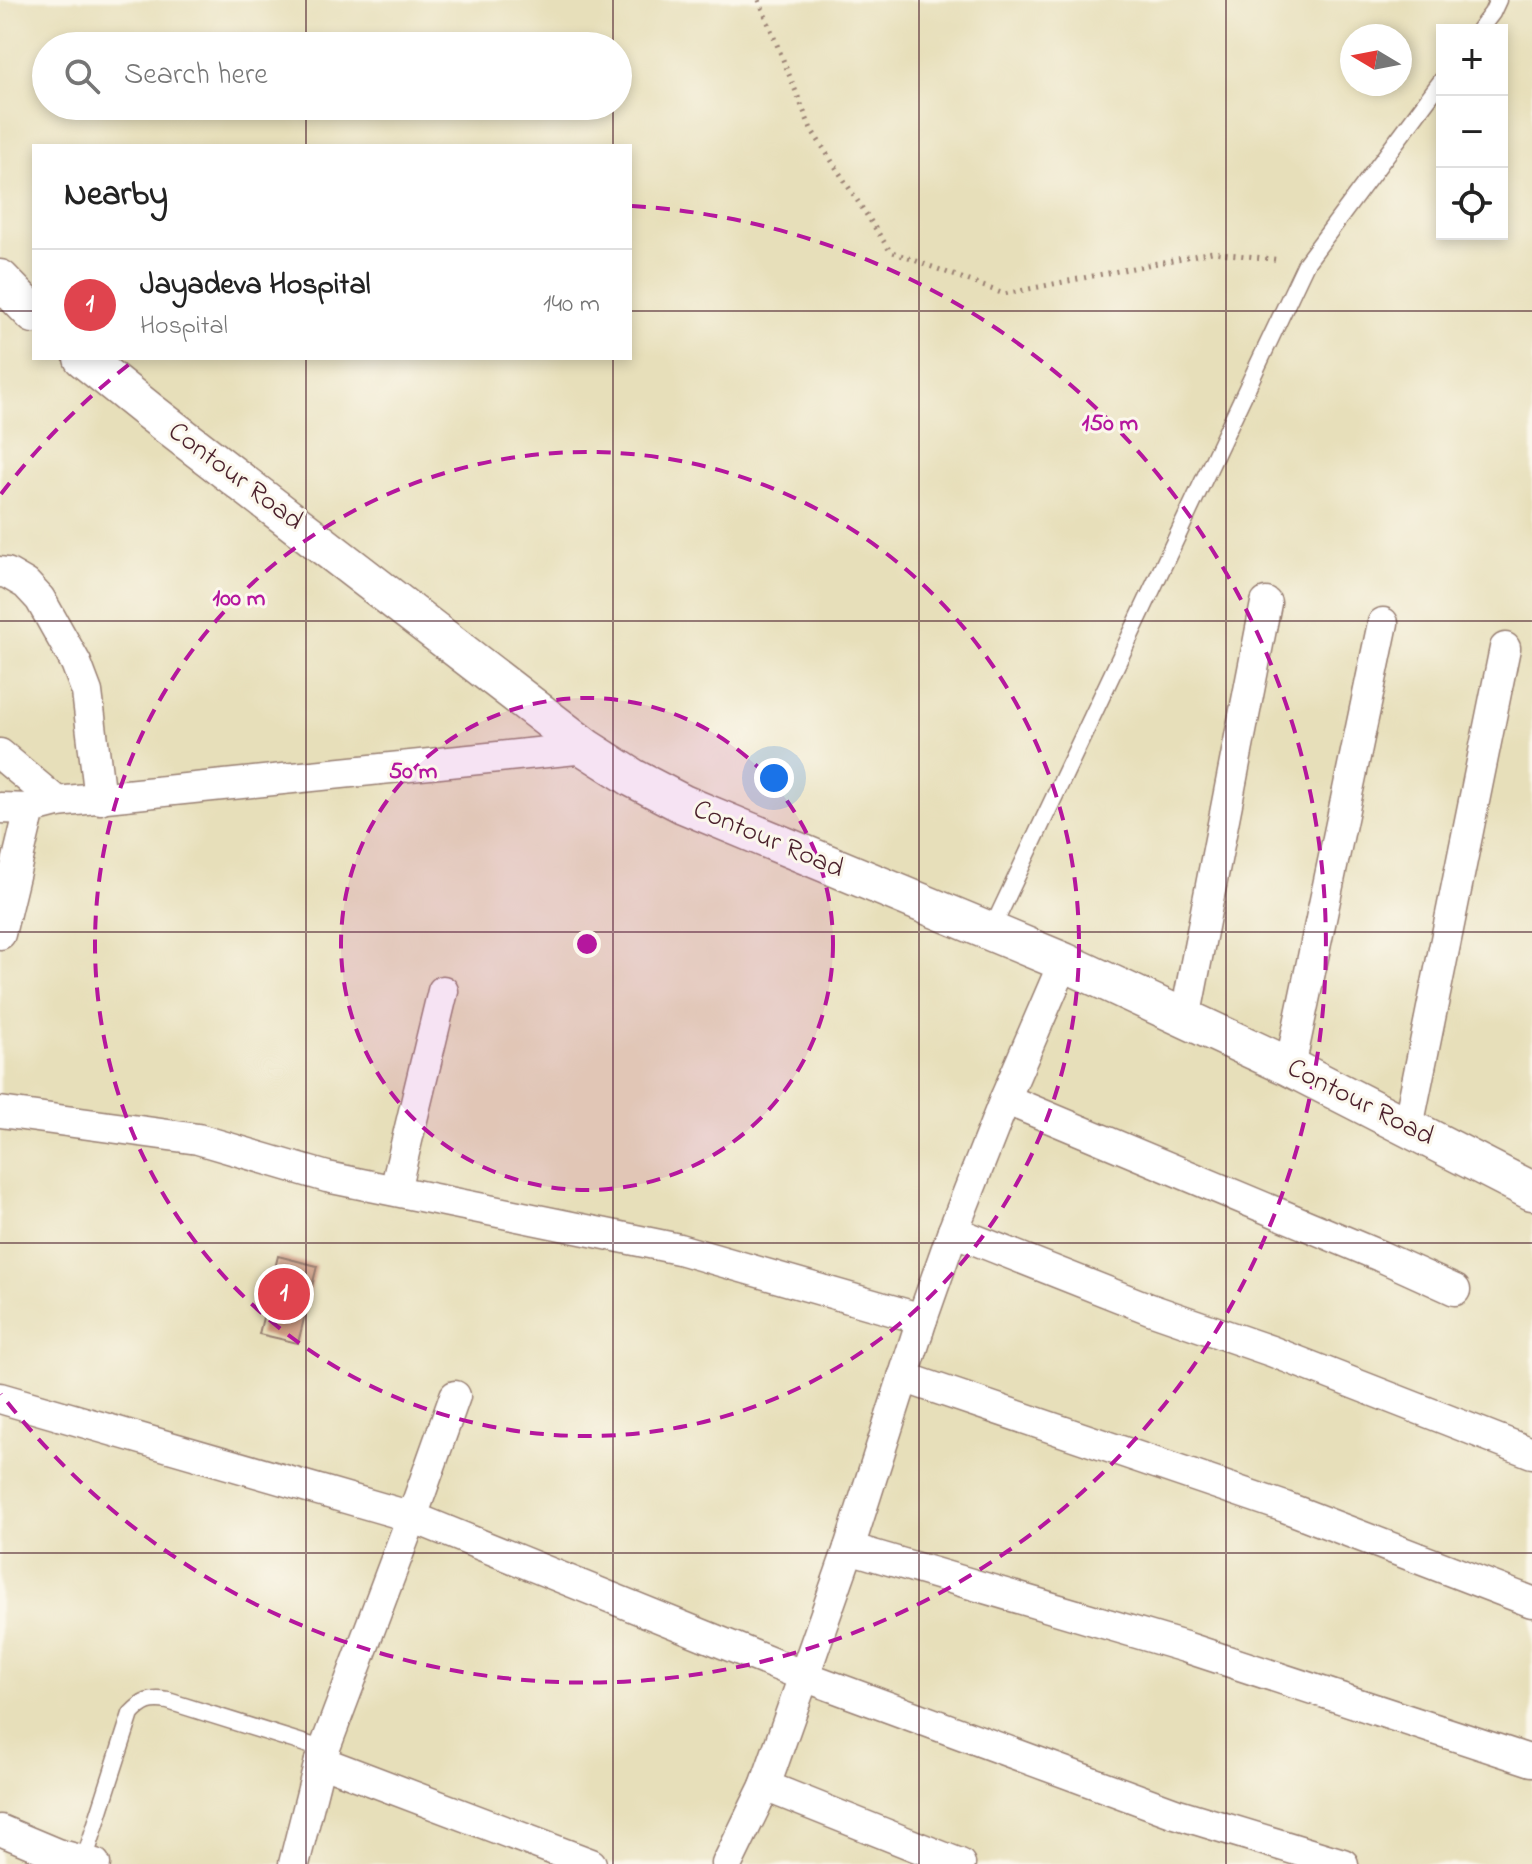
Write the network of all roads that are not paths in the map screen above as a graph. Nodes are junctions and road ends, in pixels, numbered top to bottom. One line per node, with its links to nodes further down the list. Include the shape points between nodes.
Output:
1 (1498, 0): 2 (lane)
2 (1484, 24)
3 (1436, 88): 16 (lane, via 1306,263)
4 (0, 279): 5 (street)
5 (32, 312)
6 (85, 360): 11 (street, Contour Road)
7 (2, 566): 13 (street, via 40,599 76,663 87,692)
8 (1266, 603): 20 (street)
9 (1383, 623): 21 (street)
10 (1505, 648): 24 (street)
11 (586, 748): 13 (street); 16 (street, Contour Road, via 683,804)
12 (0, 754): 14 (street)
13 (100, 799): 14 (street)
14 (44, 806): 15 (street); 17 (street)
15 (0, 808)
16 (991, 931): 18 (street, Contour Road)
17 (0, 934)
18 (1064, 962): 20 (street, Contour Road); 22 (street)
19 (443, 991): 25 (street)
20 (1185, 1019): 21 (street, Contour Road)
21 (1290, 1067): 24 (street, Contour Road)
22 (1005, 1099): 27 (street); 28 (street)
23 (0, 1112): 25 (street, via 198,1139 327,1177)
24 (1408, 1127): 26 (street, Contour Road)
25 (395, 1190): 29 (street, via 679,1249)
26 (1532, 1191)
27 (953, 1231): 29 (street); 33 (street)
28 (1455, 1290)
29 (922, 1319): 30 (street)
30 (903, 1377): 35 (street); 36 (street, via 1285,1507)
31 (455, 1396): 34 (street)
32 (0, 1398): 34 (street)
33 (1532, 1453)
34 (412, 1517): 37 (street); 38 (street)
35 (849, 1548): 37 (street); 39 (street, via 1185,1647)
36 (1532, 1602)
37 (804, 1676): 40 (street); 47 (street, via 1175,1813)
38 (323, 1755): 42 (lane, via 168,1701 140,1704 131,1714); 43 (street); 44 (street)
39 (1532, 1761)
40 (765, 1786): 45 (street); 46 (street)
41 (0, 1830): 42 (street)
42 (72, 1861)
43 (294, 1864)
44 (591, 1864)
45 (727, 1864)
46 (960, 1864)
47 (1343, 1864)

